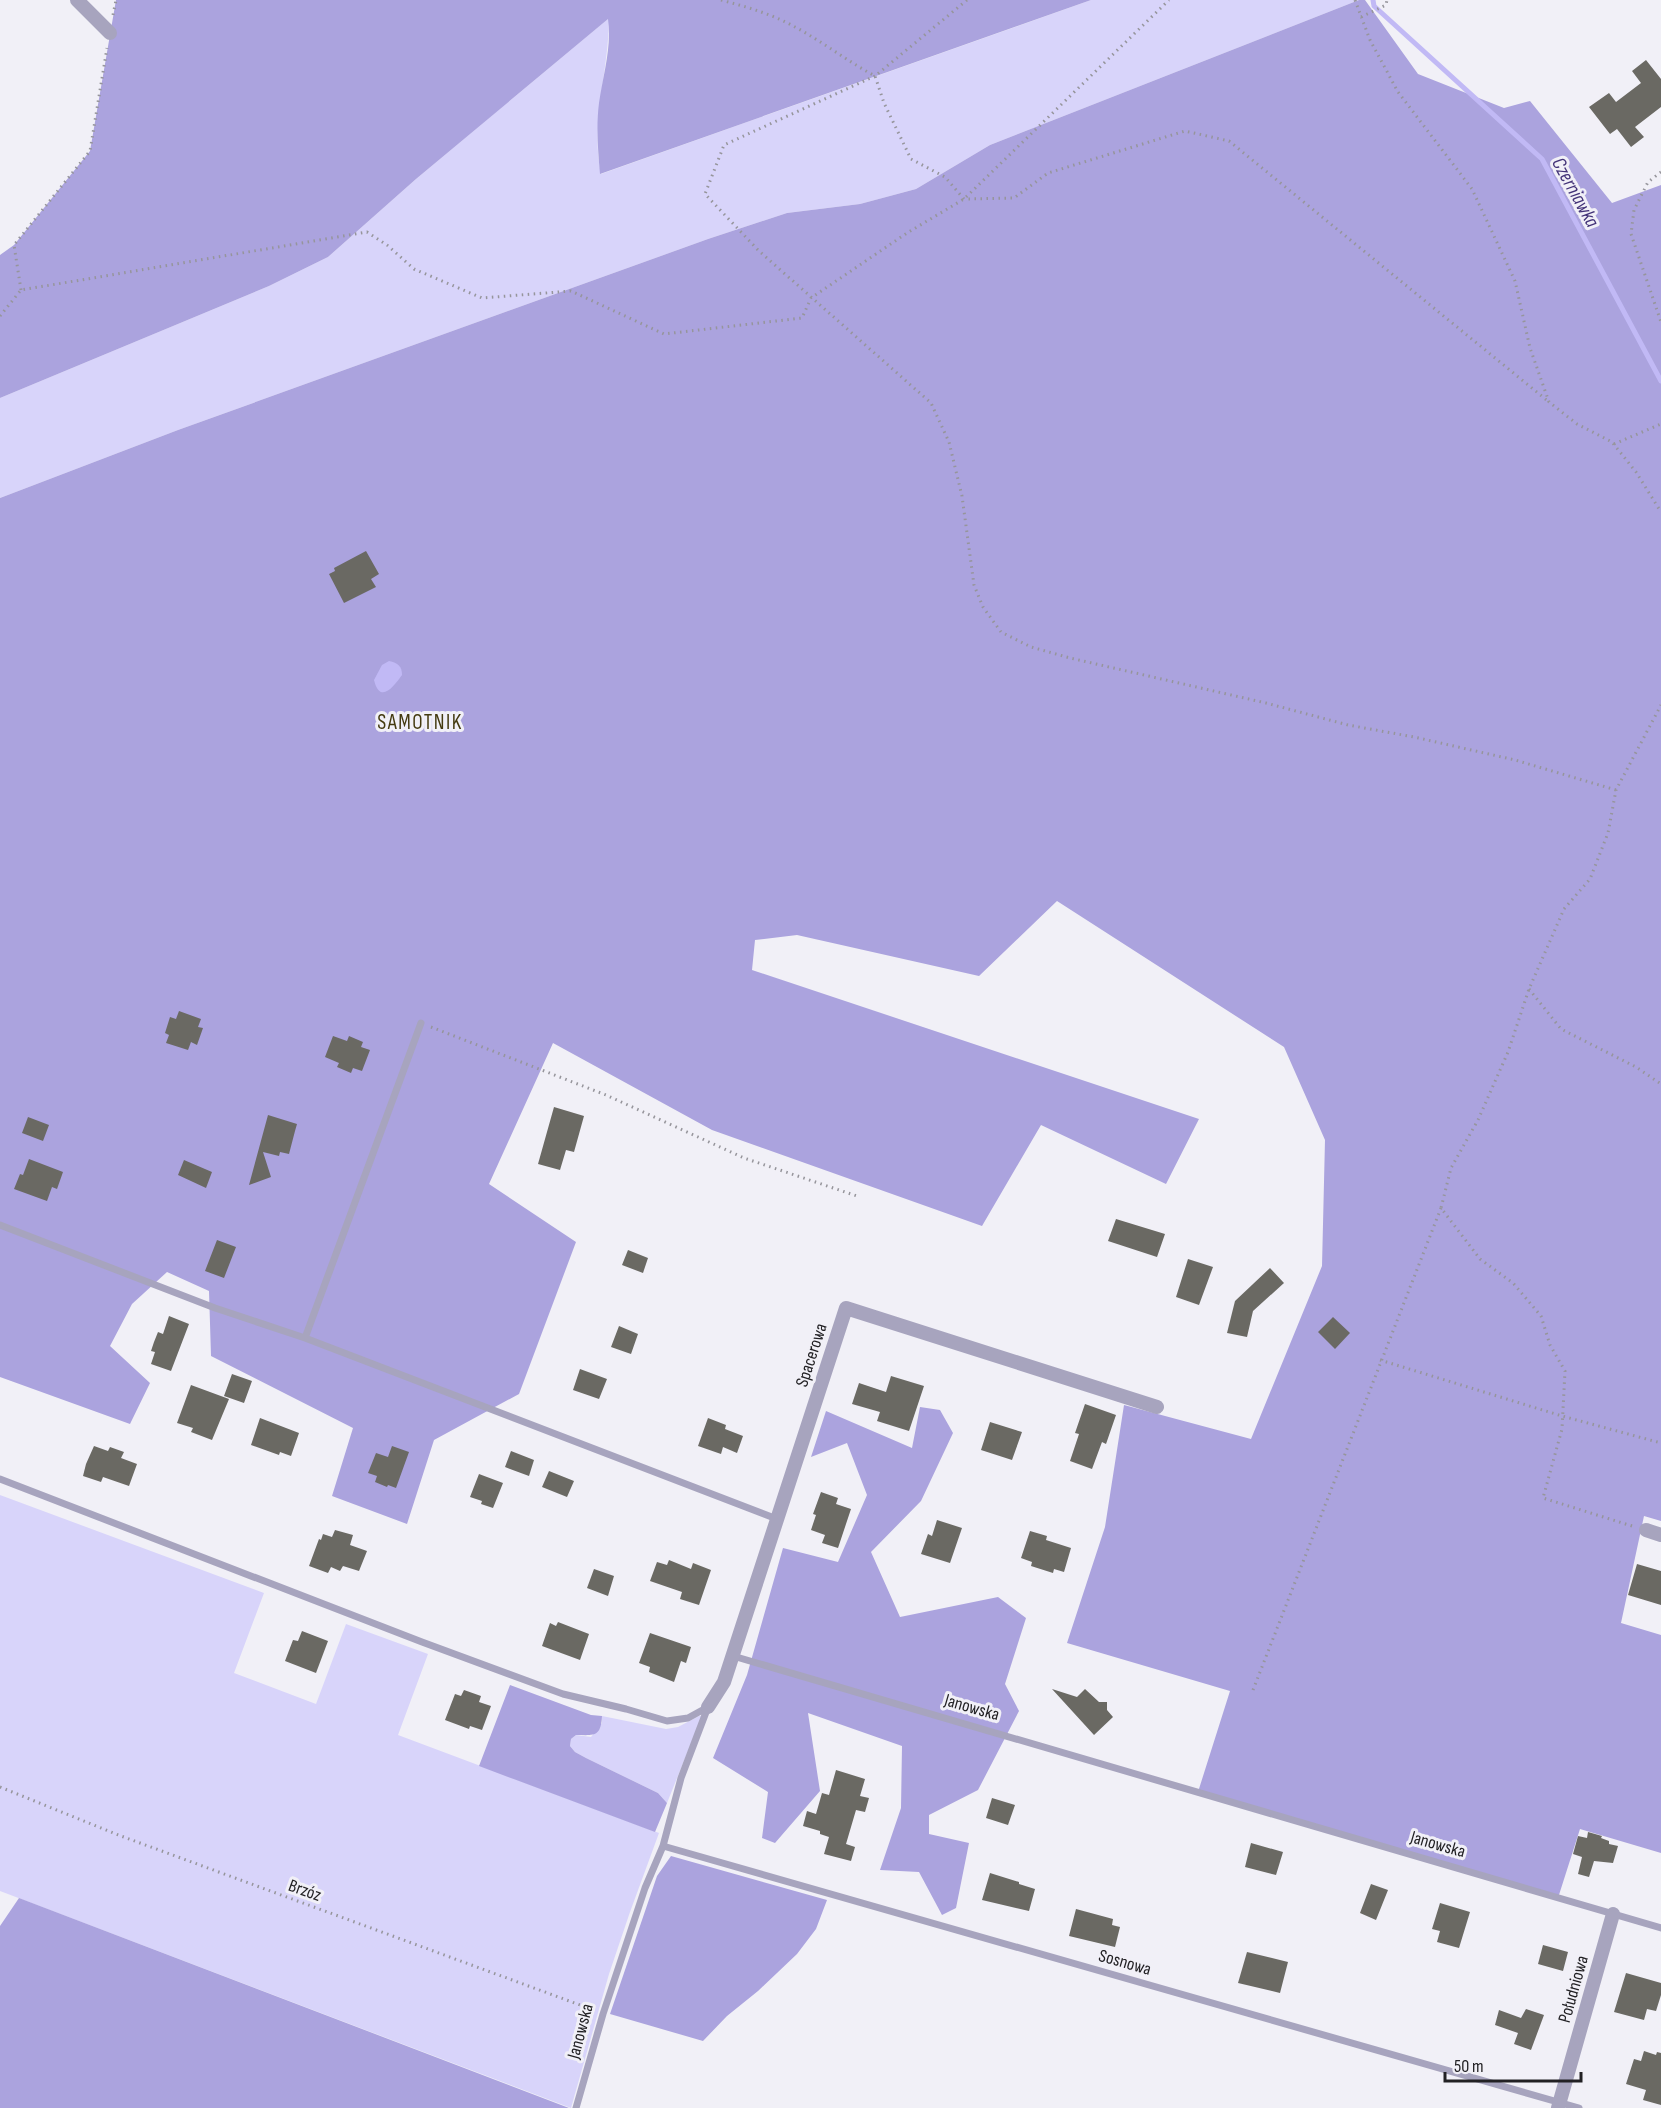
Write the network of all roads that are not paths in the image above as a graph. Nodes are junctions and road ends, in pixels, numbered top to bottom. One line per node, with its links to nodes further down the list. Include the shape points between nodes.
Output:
1 (76, 0): 2 (street)
2 (110, 33)
3 (421, 1023): 5 (lane)
4 (0, 1224): 5 (lane, via 214,1308)
5 (305, 1338): 8 (lane)
6 (1157, 1407): 8 (street, Spacerowa, via 846,1308)
7 (0, 1479): 12 (lane, via 563,1694 667,1721 688,1718)
8 (777, 1518): 11 (street, Spacerowa)
9 (1646, 1530): 10 (street)
10 (1661, 1535)
11 (734, 1656): 12 (street, Janowska); 14 (lane, Janowska)
12 (708, 1707): 13 (lane, Janowska, via 681,1778)
13 (663, 1846): 16 (lane, Sosnowa); 17 (lane, Janowska, via 603,2014)
14 (1613, 1914): 15 (lane, Janowska); 16 (street, Południowa)
15 (1661, 1928)
16 (1559, 2105): 18 (lane, Sosnowa)
17 (576, 2108)
18 (1579, 2108)

